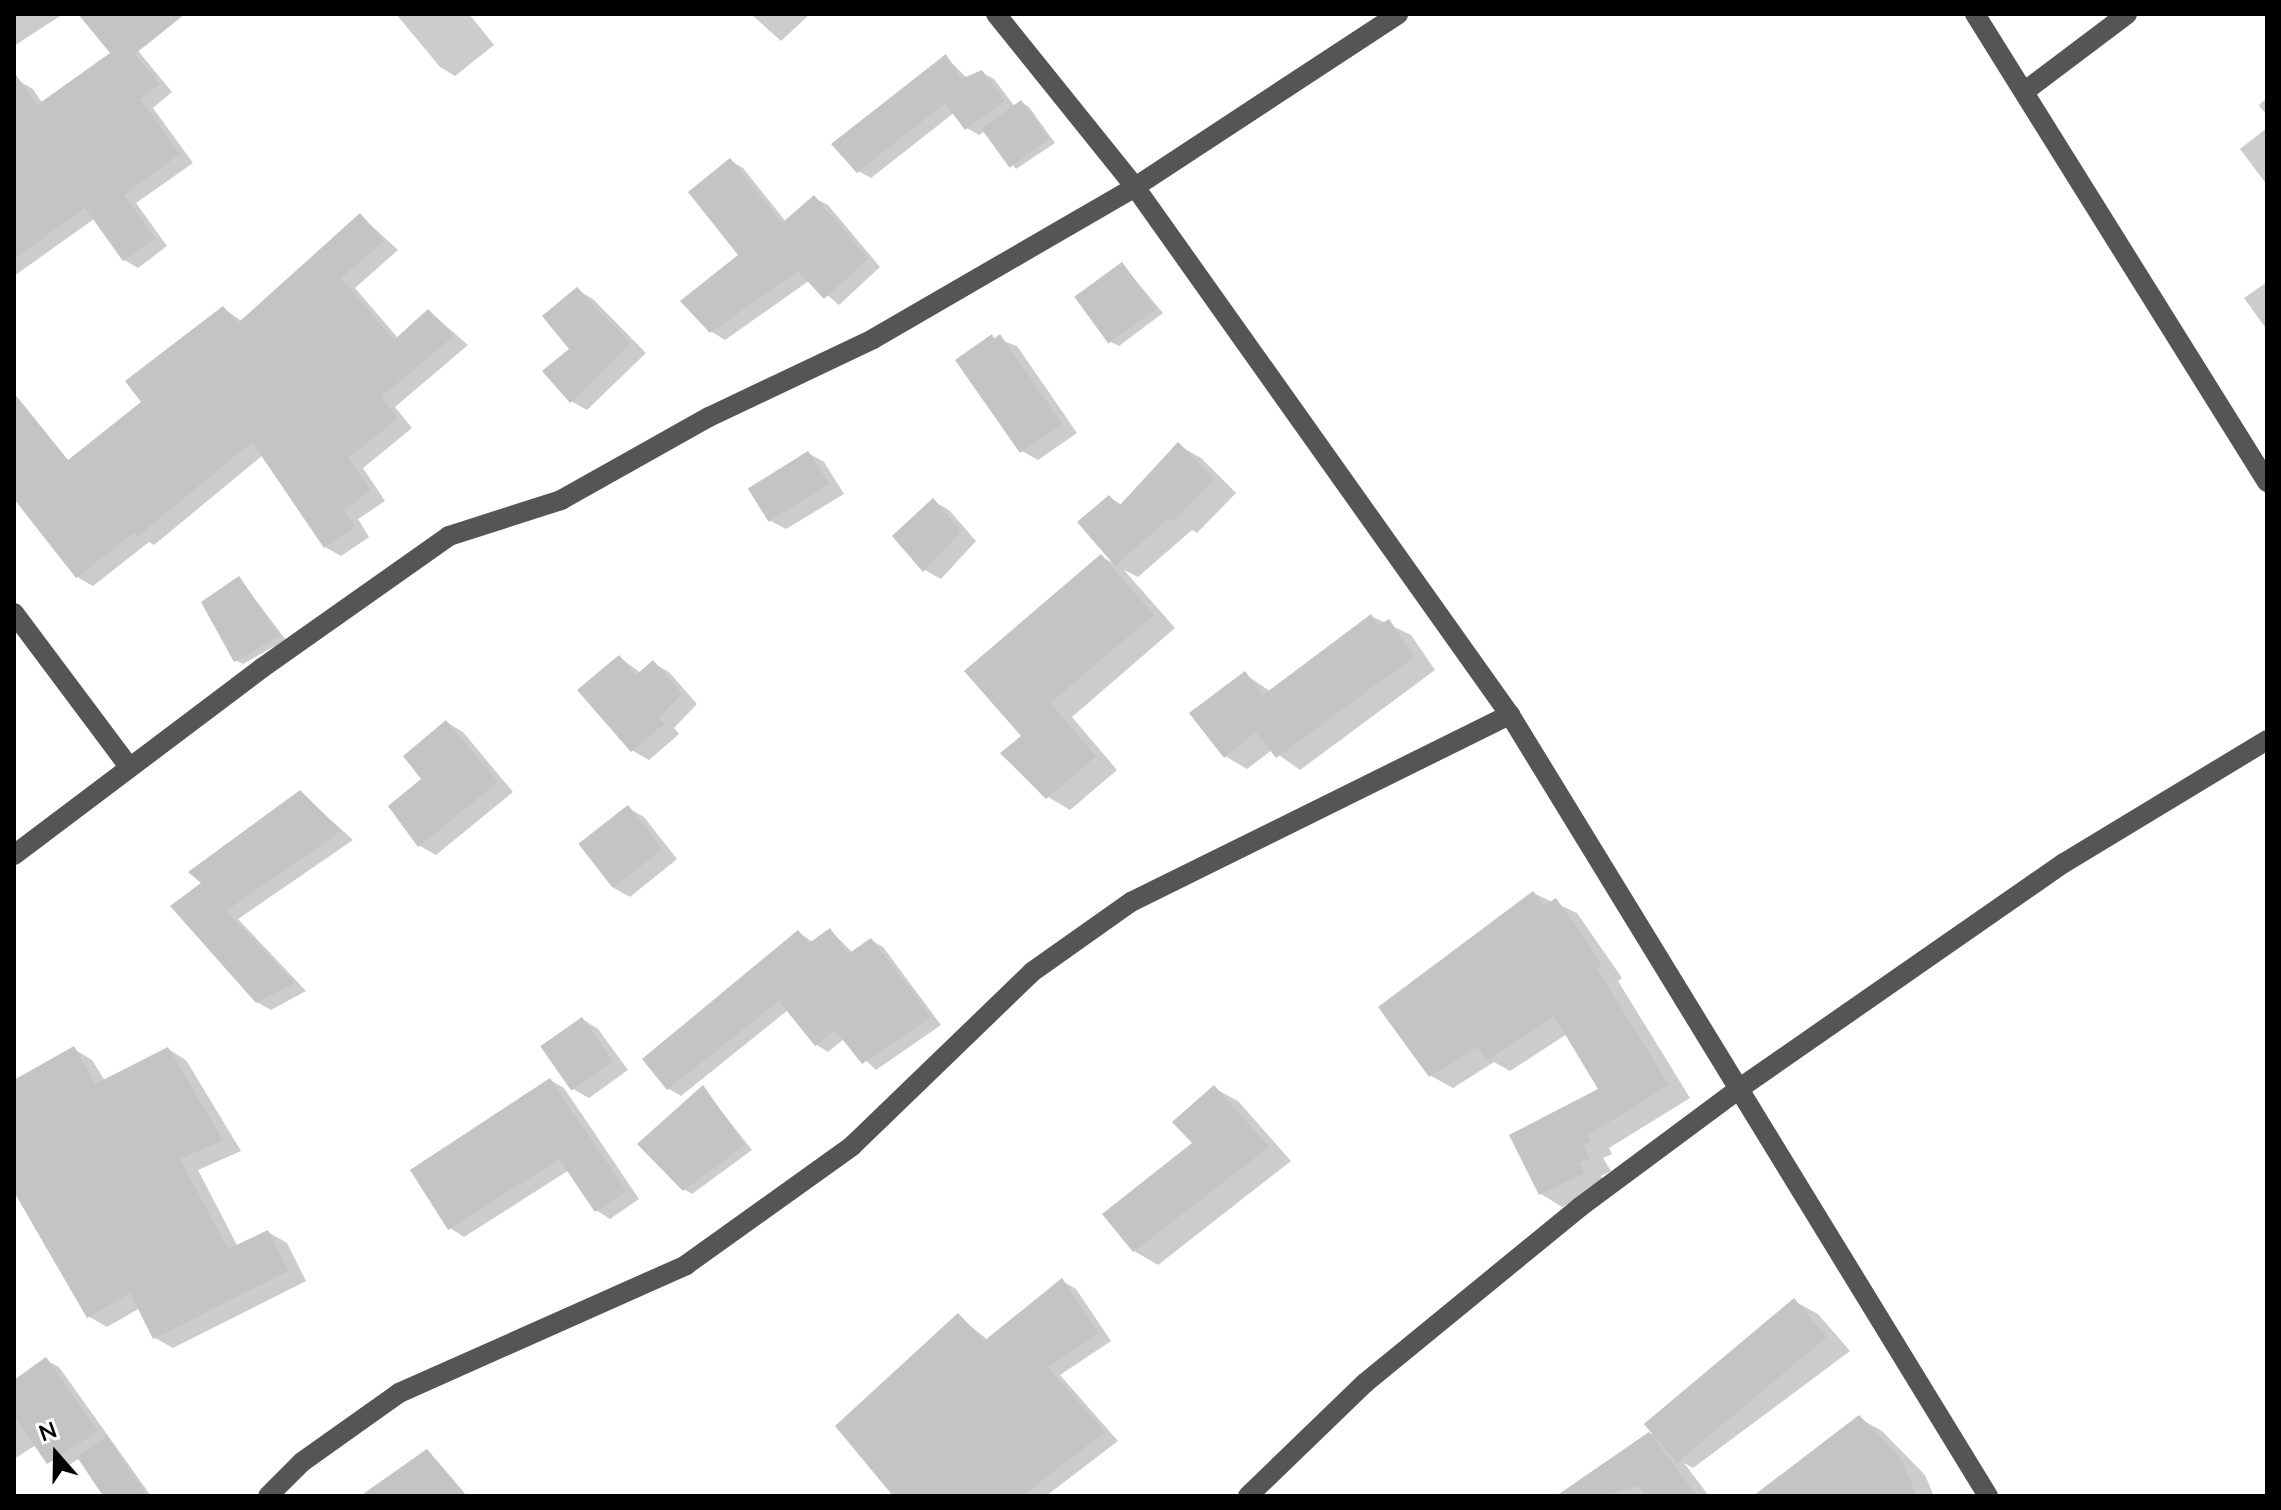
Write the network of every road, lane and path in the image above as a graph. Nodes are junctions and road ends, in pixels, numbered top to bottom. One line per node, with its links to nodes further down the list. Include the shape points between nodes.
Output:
1 (996, 14): 6 (street)
2 (1398, 14): 6 (street)
3 (1975, 14): 5 (street)
4 (2127, 14): 5 (street)
5 (2025, 91): 7 (street)
6 (1135, 187): 9 (street); 11 (street, via 873,339 709,417 561,500 449,536)
7 (2267, 482)
8 (14, 613): 11 (street)
9 (1510, 715): 13 (street); 14 (street, via 1131,902 1032,972 852,1146 686,1265 399,1393 302,1462)
10 (2267, 740): 13 (street, via 2064,863)
11 (129, 767): 12 (street)
12 (14, 855)
13 (1740, 1088): 15 (street, via 1580,1207 1377,1373); 16 (street)
14 (268, 1496)
15 (1248, 1496)
16 (1988, 1496)

